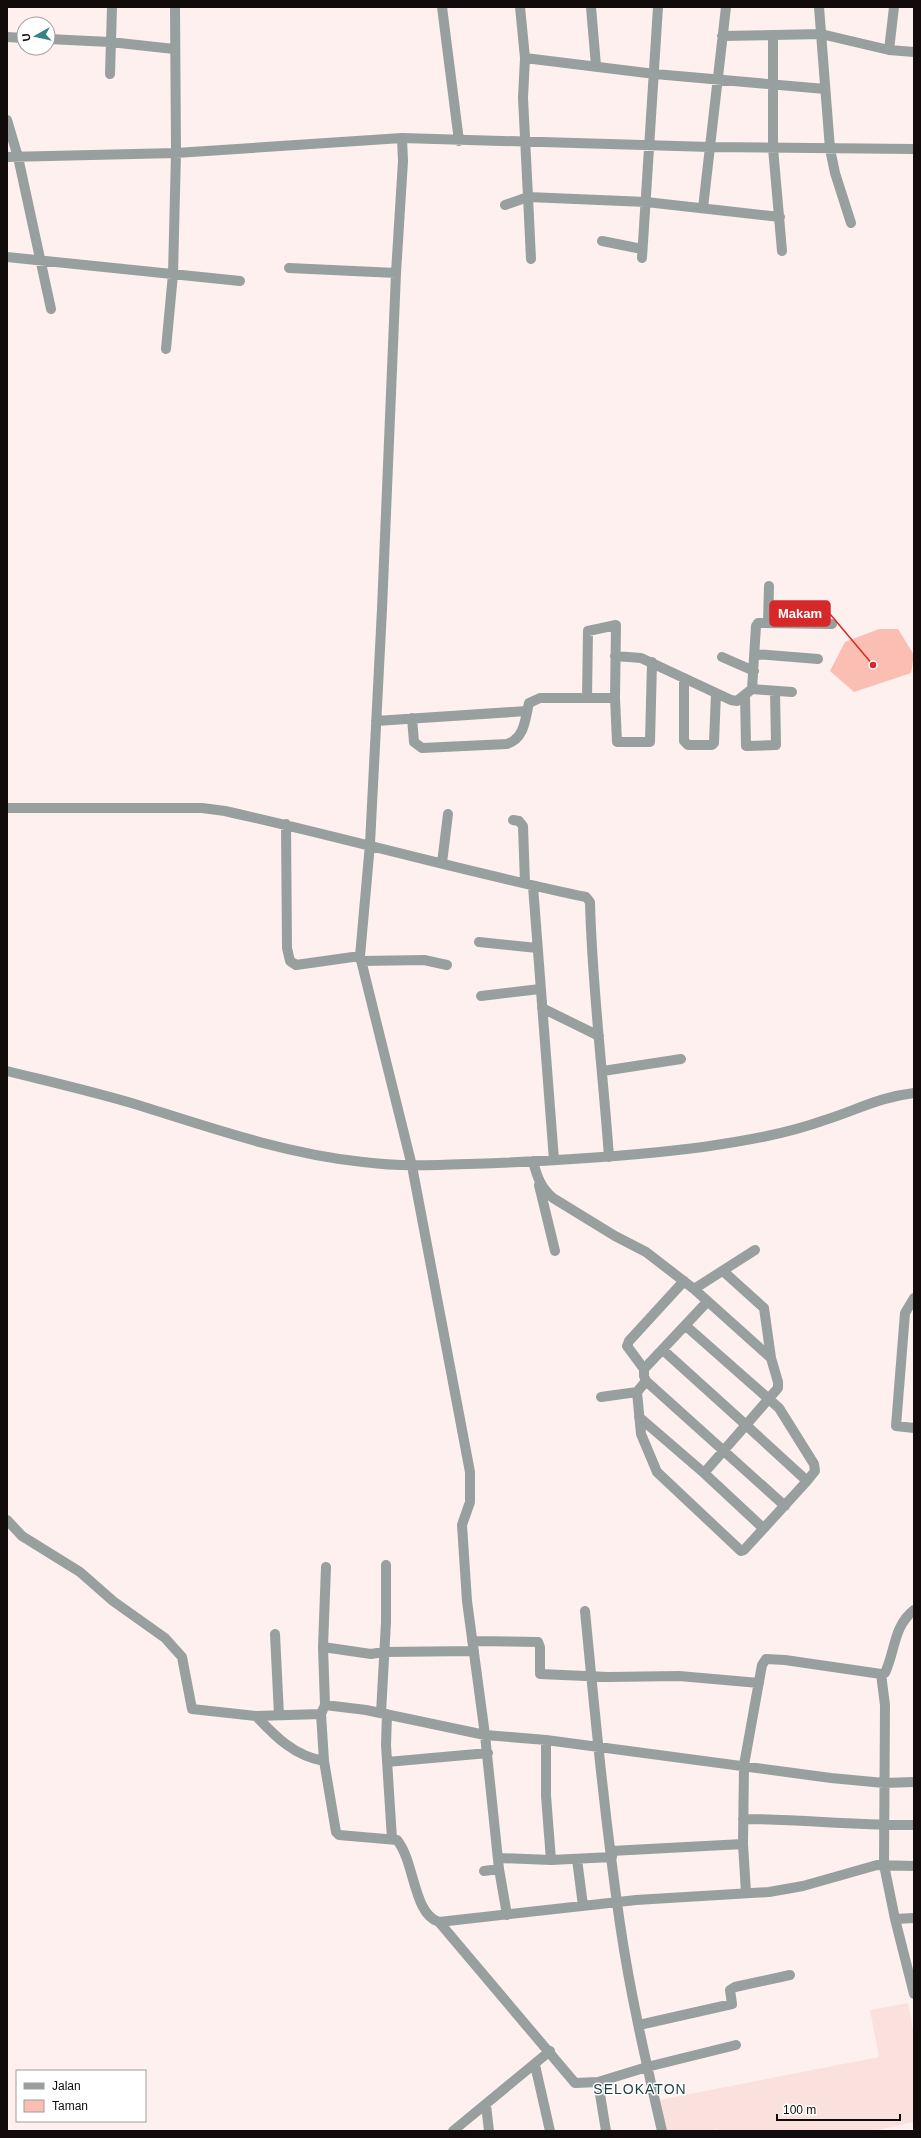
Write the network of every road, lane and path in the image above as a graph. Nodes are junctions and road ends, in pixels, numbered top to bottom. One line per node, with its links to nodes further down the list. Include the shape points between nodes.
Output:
1 (112, 7): 14 (street)
2 (175, 7): 15 (street)
3 (442, 7): 27 (street)
4 (520, 7): 18 (street)
5 (591, 7): 19 (street)
6 (658, 7): 21 (street)
7 (726, 7): 11 (street)
8 (819, 7): 10 (street)
9 (894, 7): 16 (street)
10 (821, 34): 12 (street); 16 (street); 24 (street)
11 (722, 36): 12 (street); 22 (street)
12 (773, 36): 23 (street)
13 (56, 39): 14 (street)
14 (110, 42): 15 (street); 20 (street)
15 (174, 50): 34 (street)
16 (890, 50): 17 (street)
17 (914, 52)
18 (525, 58): 19 (street); 28 (street, via 523,98)
19 (596, 66): 21 (street)
20 (110, 74)
21 (655, 74): 22 (street); 29 (street)
22 (717, 79): 23 (street); 30 (street)
23 (773, 84): 24 (street); 31 (street)
24 (825, 89): 32 (street)
25 (7, 120): 36 (street)
26 (402, 138): 27 (street); 34 (street); 49 (street, via 403,161)
27 (459, 141): 28 (street)
28 (526, 141): 29 (street); 37 (street)
29 (650, 145): 30 (street); 38 (street)
30 (710, 147): 31 (street); 40 (street)
31 (773, 148): 32 (street); 41 (street)
32 (830, 149): 33 (street); 42 (street)
33 (914, 149)
34 (176, 153): 36 (street); 50 (street)
35 (7, 157): 36 (street)
36 (18, 157): 47 (street)
37 (528, 197): 38 (street); 39 (street); 46 (street)
38 (646, 202): 40 (street); 43 (street, via 642,253)
39 (505, 205)
40 (702, 208): 41 (street)
41 (780, 217): 44 (street)
42 (851, 223)
43 (602, 241)
44 (782, 251)
45 (7, 257): 47 (street)
46 (531, 258)
47 (40, 259): 50 (street); 52 (street)
48 (289, 268): 49 (street)
49 (396, 273): 72 (street)
50 (173, 274): 51 (street); 53 (street)
51 (240, 281)
52 (51, 309)
53 (166, 349)
54 (769, 586): 55 (street)
55 (768, 622): 56 (street); 57 (street, via 756,626)
56 (832, 624)
57 (755, 654): 60 (street); 62 (street)
58 (615, 656): 61 (street, via 636,657); 68 (street, via 616,625 588,631); 69 (street)
59 (722, 657): 62 (street)
60 (818, 659)
61 (652, 662): 63 (street); 69 (street, via 650,742 617,742)
62 (754, 671): 65 (street)
63 (684, 678): 67 (street); 67 (street, via 684,741 688,745 714,743)
64 (775, 691): 65 (street); 65 (street, via 776,745 746,746); 66 (street)
65 (748, 692): 67 (street, via 740,700 734,701)
66 (792, 692)
67 (716, 693)
68 (587, 698): 69 (street); 70 (street, via 540,698 529,703)
69 (615, 698)
70 (527, 711): 71 (street); 71 (street, via 518,738 507,744 422,748 414,742)
71 (412, 718): 72 (street)
72 (376, 721): 77 (street)
73 (7, 808): 76 (street, via 202,808)
74 (448, 814): 78 (street)
75 (514, 820): 79 (street, via 523,826)
76 (286, 824): 77 (street); 82 (street, via 287,948 290,961 296,965)
77 (370, 844): 78 (street); 82 (street)
78 (442, 863): 79 (street)
79 (529, 884): 81 (street); 87 (street, via 589,899)
80 (479, 942): 81 (street)
81 (537, 948): 84 (street)
82 (360, 958): 83 (street, via 424,960); 95 (street)
83 (447, 965)
84 (540, 989): 85 (street); 86 (street)
85 (481, 996)
86 (542, 1008): 87 (street); 93 (street)
87 (599, 1036): 90 (street)
88 (681, 1059): 90 (street)
89 (7, 1071): 95 (street, via 134,1104 216,1130 312,1154)
90 (603, 1071): 92 (street)
91 (914, 1093): 92 (street, via 877,1100 783,1133 703,1147)
92 (609, 1157): 93 (street)
93 (554, 1160): 94 (street)
94 (533, 1161): 95 (street); 96 (street)
95 (412, 1166): 126 (street, via 470,1472 470,1502 462,1525)
96 (537, 1179): 98 (street); 100 (street, via 553,1198 646,1252)
97 (755, 1250): 99 (street)
98 (555, 1251)
99 (723, 1271): 101 (street); 106 (street, via 764,1308)
100 (684, 1281): 101 (street); 107 (street, via 629,1341 627,1346)
101 (694, 1289): 103 (street)
102 (914, 1298): 114 (street, via 905,1313 896,1426)
103 (707, 1302): 104 (street); 106 (street)
104 (686, 1326): 105 (street); 111 (street)
105 (663, 1350): 107 (street); 113 (street)
106 (771, 1358): 111 (street, via 778,1388)
107 (644, 1368): 108 (street)
108 (646, 1381): 109 (street); 115 (street)
109 (636, 1392): 110 (street); 112 (street)
110 (601, 1397)
111 (770, 1400): 113 (street); 117 (street, via 784,1415 814,1464 815,1471)
112 (639, 1417): 116 (street); 120 (street, via 641,1434 657,1472 738,1550 744,1550)
113 (746, 1425): 115 (street); 117 (street)
114 (914, 1428)
115 (724, 1450): 116 (street); 118 (street)
116 (704, 1473): 120 (street)
117 (807, 1481): 118 (street)
118 (785, 1506): 120 (street)
119 (7, 1520): 135 (street, via 22,1536 80,1572 113,1601 179,1651 192,1709)
120 (763, 1528)
121 (386, 1564): 128 (street)
122 (326, 1567): 127 (street)
123 (914, 1610): 129 (street, via 901,1622 890,1662 885,1673)
124 (585, 1611): 130 (street)
125 (275, 1634): 133 (street)
126 (473, 1646): 128 (street); 130 (street, via 538,1642 540,1674); 136 (street)
127 (323, 1647): 128 (street, via 371,1654); 132 (street)
128 (384, 1652): 134 (street)
129 (881, 1674): 131 (street, via 769,1658 763,1661); 144 (street, via 885,1705)
130 (591, 1676): 131 (street, via 679,1676); 138 (street)
131 (760, 1683): 142 (street)
132 (323, 1710): 133 (street); 134 (street); 140 (street)
133 (279, 1714): 135 (street)
134 (384, 1714): 136 (street); 141 (street)
135 (256, 1716): 140 (street, via 295,1751 311,1759)
136 (486, 1735): 137 (street); 139 (street)
137 (546, 1740): 138 (street); 152 (street)
138 (598, 1746): 142 (street); 150 (street)
139 (488, 1753): 141 (street); 153 (street)
140 (324, 1761): 148 (street, via 337,1834)
141 (387, 1762): 148 (street)
142 (744, 1765): 144 (street); 145 (street)
143 (914, 1782): 144 (street)
144 (884, 1783): 147 (street)
145 (743, 1819): 147 (street, via 790,1819); 149 (street)
146 (914, 1825): 147 (street)
147 (884, 1826): 154 (street)
148 (392, 1840): 163 (street, via 396,1840 408,1859 416,1892 428,1915)
149 (743, 1844): 150 (street); 157 (street)
150 (612, 1854): 151 (street); 158 (street)
151 (577, 1859): 152 (street); 159 (street)
152 (551, 1860): 153 (street)
153 (499, 1863): 156 (street); 160 (street)
154 (884, 1865): 155 (street); 157 (street, via 803,1886); 162 (street)
155 (914, 1866)
156 (484, 1871)
157 (746, 1893): 158 (street)
158 (617, 1902): 159 (street); 167 (street)
159 (583, 1906): 160 (street)
160 (507, 1915): 163 (street)
161 (914, 1918): 162 (street)
162 (895, 1919): 165 (street)
163 (439, 1922): 169 (street)
164 (790, 1975): 167 (street, via 735,1987 730,1990 732,2004)
165 (912, 1976): 166 (street)
166 (914, 1994)
167 (639, 2025): 171 (street)
168 (736, 2045): 171 (street)
169 (550, 2052): 170 (street); 172 (street, via 575,2083)
170 (535, 2065): 173 (street); 176 (street)
171 (647, 2067): 172 (street); 178 (street)
172 (598, 2082): 177 (street)
173 (486, 2105): 174 (street); 175 (street)
174 (453, 2131)
175 (489, 2131)
176 (550, 2131)
177 (606, 2131)
178 (662, 2131)

